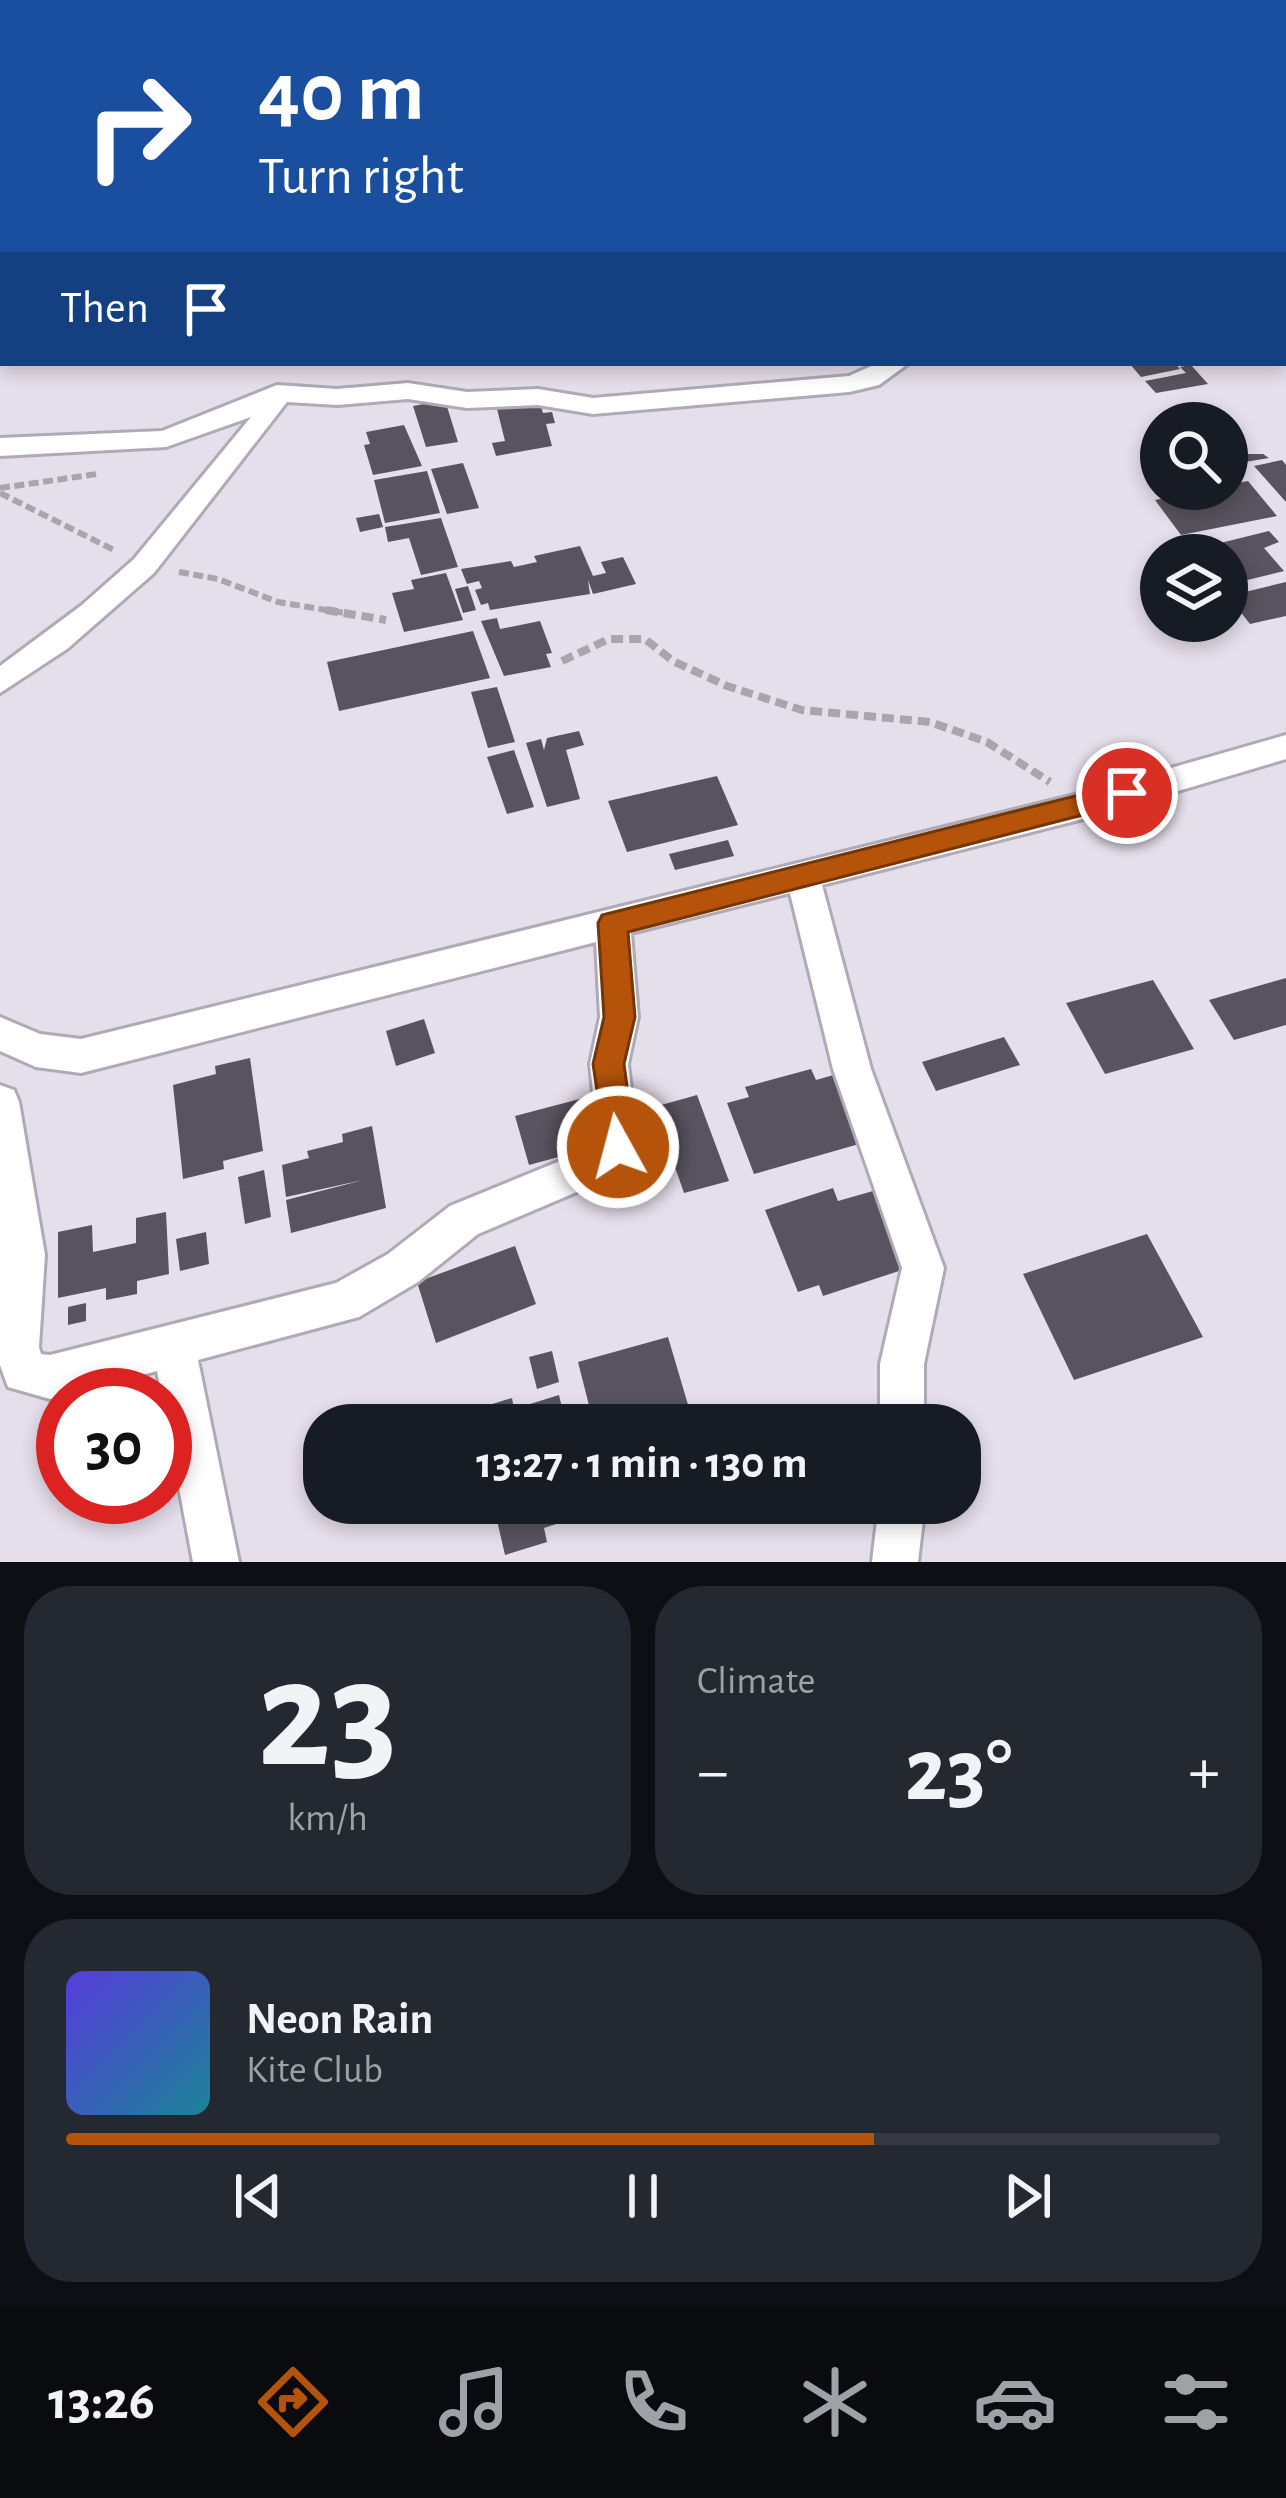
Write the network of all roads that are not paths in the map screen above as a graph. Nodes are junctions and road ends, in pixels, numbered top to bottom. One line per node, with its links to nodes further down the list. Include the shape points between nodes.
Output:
1 (891, 366): 2 (street, via 849,384 593,406 408,391)
2 (277, 393): 3 (street, via 166,439); 4 (street, via 268,419 230,454 145,566)
3 (0, 446)
4 (0, 682)
5 (1286, 747): 6 (street)
6 (802, 874): 7 (street); 11 (street, via 852,1069 923,1268 902,1364)
7 (612, 923): 8 (street, via 81,1056); 10 (street, via 619,1017 609,1064 618,1147 591,1167 464,1220 344,1302)
8 (0, 1036)
9 (0, 1102): 10 (street, via 24,1255 23,1372 50,1377)
10 (174, 1348): 13 (street)
11 (902, 1404)
12 (900, 1524): 14 (street)
13 (216, 1562)
14 (896, 1562)

